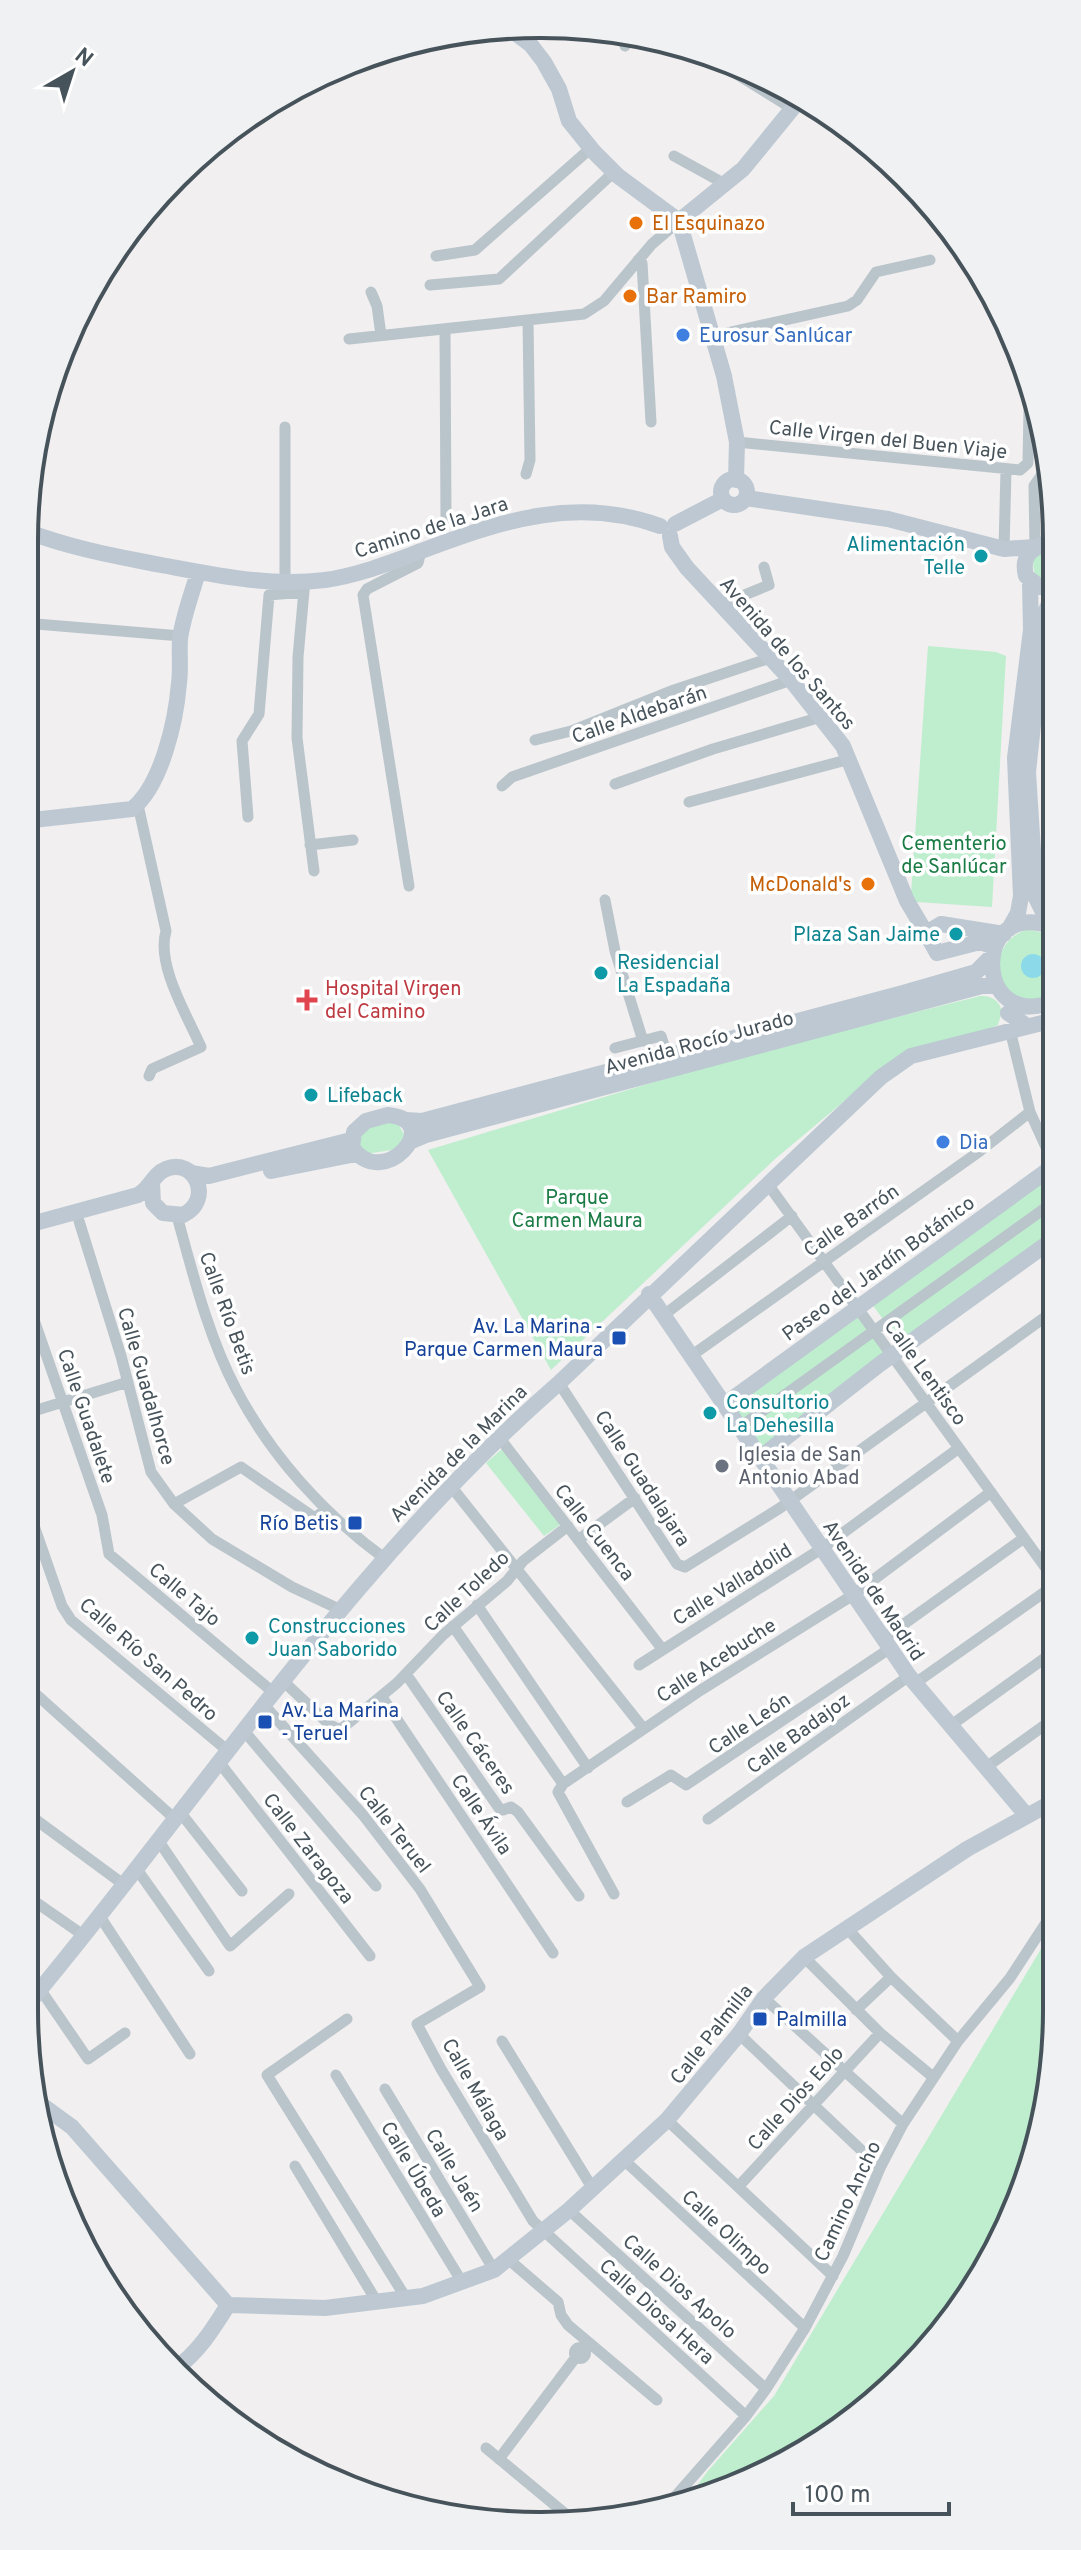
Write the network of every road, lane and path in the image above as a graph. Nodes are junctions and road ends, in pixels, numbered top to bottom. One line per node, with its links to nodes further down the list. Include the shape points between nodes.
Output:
1 (531, 38): 3 (street)
2 (523, 39): 3 (street)
3 (531, 45): 5 (street, via 559,89 569,121)
4 (795, 107): 8 (street)
5 (591, 148): 7 (street); 10 (street, via 475,250)
6 (674, 156): 8 (street)
7 (614, 172): 9 (street); 13 (street, via 499,279)
8 (725, 184): 9 (street)
9 (679, 221): 11 (street); 18 (street)
10 (436, 256)
11 (638, 260): 15 (street, via 604,301 584,314); 20 (street)
12 (930, 260): 18 (street, via 876,272 848,306)
13 (430, 285)
14 (371, 292): 17 (street)
15 (528, 320): 16 (street); 25 (street)
16 (445, 329): 17 (street); 30 (street)
17 (381, 335): 19 (street)
18 (713, 336): 23 (street)
19 (349, 339)
20 (651, 422)
21 (1029, 423): 24 (street, Calle Virgen del Buen Viaje, via 1028,463 1020,470)
22 (285, 427): 41 (street)
23 (737, 442): 24 (street, Calle Virgen del Buen Viaje); 27 (street)
24 (1006, 470): 36 (street)
25 (526, 474)
26 (1039, 478): 31 (street, via 1034,486)
27 (736, 480): 28 (street, via 746,486); 29 (street, via 724,484)
28 (746, 498): 29 (street, via 735,506); 36 (street, via 888,519)
29 (723, 499): 32 (street)
30 (446, 520)
31 (1043, 528)
32 (668, 529): 37 (street, Camino de la Jara, via 597,511 548,512); 44 (street, Avenida de los Santos, via 672,547)
33 (38, 536): 39 (street, Camino de la Jara)
34 (1043, 544): 36 (street)
35 (1043, 546): 40 (street, via 1026,556)
36 (1004, 549): 40 (street)
37 (421, 551): 42 (street, Camino de la Jara); 64 (street, via 418,563 363,595)
38 (764, 567): 44 (street, via 769,585)
39 (198, 572): 41 (street, Camino de la Jara); 47 (street)
40 (1027, 575): 43 (street); 70 (street, via 1031,630 1015,758 1022,886 1018,913)
41 (285, 581): 42 (street, Camino de la Jara)
42 (305, 586): 57 (street, via 269,595 259,714 242,741); 60 (street, via 297,738)
43 (1043, 587)
44 (720, 605): 48 (street, Avenida de los Santos)
45 (38, 622): 47 (street)
46 (1043, 632): 63 (street, via 1028,772)
47 (181, 636): 56 (street, via 170,733 155,780)
48 (770, 658): 49 (street, Avenida de los Santos); 51 (street)
49 (791, 680): 50 (street, Avenida de los Santos); 54 (street, Calle Aldebarán, via 512,777)
50 (821, 717): 52 (street, Avenida de los Santos); 53 (street)
51 (535, 740)
52 (850, 759): 55 (street); 69 (street, Avenida de los Santos, via 907,901)
53 (615, 784)
54 (502, 786)
55 (689, 802)
56 (138, 805): 58 (street); 78 (street, via 166,931 166,966 201,1047 152,1069)
57 (248, 817)
58 (38, 819)
59 (353, 840): 60 (street)
60 (310, 845): 61 (street)
61 (314, 871)
62 (1043, 879): 63 (street)
63 (1034, 881): 66 (street)
64 (409, 886)
65 (605, 900): 75 (street)
66 (1043, 913)
67 (1043, 924): 70 (street, via 1022,923)
68 (970, 927): 69 (street, via 941,924); 70 (street); 71 (street)
69 (926, 933): 71 (street, via 937,953)
70 (999, 942): 71 (street); 73 (street, via 990,967); 77 (street, Avenida Rocío Jurado, via 976,972)
71 (970, 945)
72 (1043, 1005): 73 (street)
73 (1005, 1006): 74 (street, via 1027,1026); 79 (street); 81 (street, Avenida Rocío Jurado, via 982,986); 87 (street, Avenida de la Marina, via 881,1077)
74 (1043, 1022)
75 (643, 1041): 76 (street, Avenida Rocío Jurado); 77 (street, Avenida Rocío Jurado, via 661,1036)
76 (615, 1048)
77 (667, 1055): 80 (street, Avenida Rocío Jurado, via 422,1121)
78 (149, 1076)
79 (1030, 1112): 82 (street); 97 (street, Calle Barrón)
80 (406, 1120): 81 (street); 83 (street, via 388,1115 366,1121 354,1132)
81 (412, 1141): 83 (street, via 405,1151 378,1163 363,1160)
82 (1043, 1141)
83 (354, 1147): 84 (street, via 209,1176); 88 (street, via 213,1186)
84 (191, 1173): 86 (street, via 169,1168); 88 (street)
85 (1043, 1174): 99 (street, Paseo del Jardín Botánico)
86 (152, 1183): 89 (street); 94 (street, via 138,1195)
87 (767, 1183): 92 (street, Calle Lentisco); 98 (street, Avenida de la Marina)
88 (199, 1196): 91 (street, via 194,1208)
89 (157, 1208): 91 (street); 93 (street, via 142,1205)
90 (1043, 1210): 103 (street)
91 (177, 1216): 121 (street, Calle Río Betis, via 213,1334 236,1389 274,1450)
92 (792, 1216): 97 (street, Calle Lentisco); 100 (street)
93 (79, 1221): 95 (street); 106 (street, Calle Guadalhorce)
94 (38, 1222)
95 (38, 1232)
96 (1043, 1247): 105 (street)
97 (824, 1262): 99 (street, Calle Lentisco); 104 (street, Calle Barrón)
98 (649, 1294): 100 (street, Avenida de Madrid); 107 (street, Avenida de la Marina)
99 (858, 1308): 103 (street, Calle Lentisco); 110 (street, Paseo del Jardín Botánico)
100 (664, 1315): 104 (street, Avenida de Madrid)
101 (1043, 1319): 109 (street)
102 (38, 1330): 108 (street, Calle Guadalete)
103 (874, 1331): 105 (street, Calle Lentisco); 112 (street)
104 (691, 1356): 110 (street, Avenida de Madrid)
105 (893, 1356): 109 (street, Calle Lentisco); 115 (street)
106 (128, 1382): 108 (street); 120 (street, Calle Guadalhorce, via 151,1472)
107 (559, 1383): 113 (street, Avenida de la Marina); 118 (street, Calle Guadalajara)
108 (64, 1402): 111 (street); 127 (street, Calle Guadalete, via 102,1515)
109 (926, 1402): 114 (street, Calle Lentisco); 119 (street)
110 (725, 1404): 112 (street, Avenida de Madrid)
111 (38, 1410)
112 (740, 1427): 115 (street, Avenida de Madrid)
113 (498, 1436): 116 (street, Avenida de la Marina); 122 (street, Calle Cuenca)
114 (959, 1448): 117 (street, Calle Lentisco); 126 (street, Calle Valladolid)
115 (761, 1457): 119 (street, Avenida de Madrid)
116 (450, 1485): 128 (street, Avenida de la Marina); 130 (street)
117 (991, 1492): 124 (street, Calle Lentisco); 132 (street, Calle Acebuche)
118 (635, 1498): 119 (street, Calle Guadalajara, via 677,1564 685,1567); 125 (street)
119 (790, 1501): 126 (street, Avenida de Madrid)
120 (174, 1504): 121 (street, via 241,1467 315,1518); 134 (street, Calle Guadalhorce, via 240,1558)
121 (326, 1509): 128 (street, Calle Río Betis)
122 (568, 1526): 125 (street, Calle Cuenca); 130 (street, Calle Toledo)
123 (38, 1537): 149 (street, Calle Río San Pedro, via 71,1620)
124 (1024, 1538): 129 (street, Calle Lentisco); 136 (street)
125 (578, 1540): 137 (street, Calle Cuenca)
126 (821, 1549): 132 (street, Avenida de Madrid); 137 (street, Calle Valladolid)
127 (109, 1554): 142 (street, Calle Tajo)
128 (384, 1558): 134 (street, Avenida de la Marina)
129 (1043, 1565)
130 (517, 1568): 133 (street, Calle Toledo); 147 (street)
131 (1043, 1592): 141 (street, Calle Badajoz)
132 (853, 1595): 136 (street, Avenida de Madrid); 147 (street, Calle Acebuche)
133 (477, 1605): 135 (street, Calle Toledo); 150 (street)
134 (341, 1610): 142 (street, Avenida de la Marina)
135 (453, 1626): 140 (street, Calle Toledo); 152 (street)
136 (886, 1644): 141 (street, Avenida de Madrid); 153 (street, Calle León, via 686,1785 671,1775)
137 (663, 1650): 139 (street, Calle Valladolid)
138 (1043, 1659): 145 (street)
139 (639, 1665)
140 (406, 1674): 144 (street, Calle Toledo); 166 (street, Calle Cáceres, via 499,1808 518,1812)
141 (911, 1680): 145 (street, Avenida de Madrid); 157 (street, Calle Badajoz)
142 (274, 1693): 144 (street, Calle Toledo, via 340,1730); 148 (street, Avenida de la Marina); 177 (street, Calle Teruel, via 420,1889)
143 (38, 1696): 155 (street)
144 (382, 1697): 172 (street, Calle Ávila)
145 (950, 1726): 151 (street, Avenida de Madrid)
146 (1043, 1726): 151 (street)
147 (643, 1728): 150 (street, Calle Acebuche)
148 (244, 1731): 149 (street, Avenida de la Marina); 162 (street)
149 (224, 1757): 155 (street, Avenida de la Marina); 173 (street, Calle Zaragoza)
150 (588, 1768): 152 (street, Calle Acebuche)
151 (985, 1768): 156 (street, Avenida de Madrid)
152 (563, 1784): 165 (street, via 558,1792)
153 (627, 1802)
154 (1043, 1808): 156 (street, Calle Palmilla)
155 (177, 1816): 159 (street, Avenida de la Marina); 163 (street)
156 (1027, 1816): 169 (street, Calle Palmilla)
157 (708, 1819)
158 (38, 1821): 161 (street)
159 (158, 1840): 160 (street, Avenida de la Marina); 164 (street, via 230,1946)
160 (136, 1868): 161 (street, Avenida de la Marina); 175 (street)
161 (123, 1884): 168 (street, Avenida de la Marina)
162 (376, 1886)
163 (242, 1891)
164 (289, 1894)
165 (614, 1894)
166 (579, 1896)
167 (38, 1904): 171 (street)
168 (99, 1915): 171 (street, Avenida de la Marina); 188 (street)
169 (846, 1927): 174 (street, Calle Palmilla); 176 (street)
170 (1043, 1927): 187 (street, Camino Ancho)
171 (83, 1935): 178 (street, Avenida de la Marina)
172 (553, 1953)
173 (370, 1956)
174 (804, 1957): 180 (street, Calle Palmilla); 181 (street)
175 (209, 1971)
176 (891, 1977): 181 (street); 187 (street)
177 (480, 1987): 203 (street, Calle Málaga, via 417,2024 525,2209)
178 (40, 1989): 179 (street, Avenida de la Marina); 183 (street, via 88,2059)
179 (38, 1992)
180 (764, 1998): 185 (street, Calle Palmilla); 189 (street)
181 (856, 2010): 184 (street)
182 (347, 2019): 208 (street, via 267,2075)
183 (125, 2033)
184 (880, 2033): 189 (street, Calle Dios Eolo); 191 (street)
185 (739, 2034): 193 (street); 195 (street, Calle Palmilla)
186 (502, 2041): 201 (street)
187 (958, 2041): 191 (street, Camino Ancho)
188 (190, 2054)
189 (845, 2069): 193 (street, Calle Dios Eolo); 196 (street)
190 (336, 2075): 207 (street, Calle Úbeda)
191 (933, 2077): 196 (street, Camino Ancho)
192 (385, 2089): 205 (street, Calle Jaén)
193 (813, 2104): 199 (street); 200 (street, Calle Dios Eolo)
194 (48, 2110): 210 (street, via 72,2127)
195 (667, 2120): 197 (street, Calle Palmilla); 200 (street)
196 (903, 2124): 199 (street, Camino Ancho)
197 (625, 2161): 201 (street, Calle Palmilla); 211 (street, Calle Olimpo)
198 (295, 2166): 209 (street)
199 (880, 2168): 206 (street, Camino Ancho)
200 (738, 2187): 206 (street)
201 (593, 2189): 202 (street, Calle Palmilla)
202 (569, 2210): 203 (street, Calle Palmilla); 214 (street, Calle Dios Apolo)
203 (544, 2232): 204 (street, Calle Palmilla); 216 (street, Calle Diosa Hera)
204 (508, 2259): 205 (street, Calle Palmilla); 212 (street, via 558,2302)
205 (494, 2270): 207 (street, Calle Palmilla)
206 (833, 2276): 211 (street, Camino Ancho)
207 (462, 2282): 208 (street, Calle Palmilla)
208 (406, 2298): 209 (street, Calle Palmilla)
209 (377, 2302): 210 (street, Calle Palmilla, via 325,2308)
210 (228, 2305): 213 (street)
211 (805, 2328): 214 (street, Camino Ancho)
212 (582, 2349): 215 (street); 218 (street)
213 (183, 2363)
214 (766, 2389): 216 (street, Camino Ancho)
215 (657, 2400)
216 (746, 2416): 219 (street, Camino Ancho)
217 (486, 2448): 218 (street)
218 (499, 2459): 220 (street)
219 (678, 2493)
220 (562, 2511)

